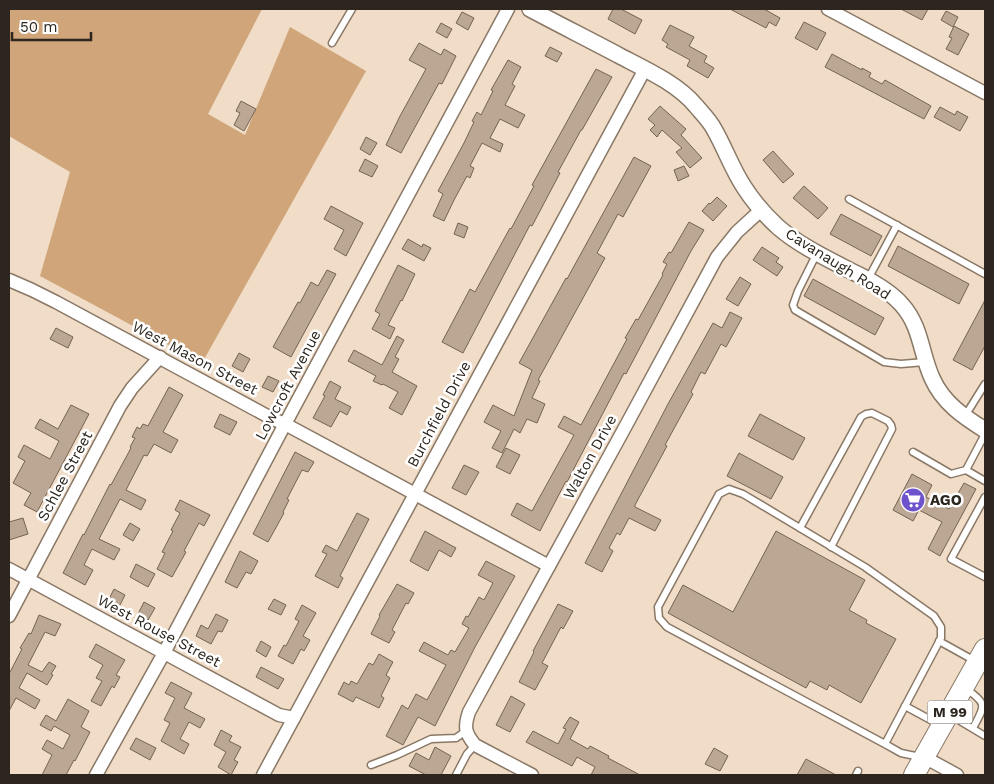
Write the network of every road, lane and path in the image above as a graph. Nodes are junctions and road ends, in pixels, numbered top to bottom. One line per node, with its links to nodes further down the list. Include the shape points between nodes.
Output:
1 (352, 9): 5 (lane)
2 (508, 9): 19 (street, Lowcroft Avenue)
3 (530, 9): 6 (street, Cavanaugh Road)
4 (828, 9): 7 (street)
5 (332, 43)
6 (645, 69): 9 (street, Cavanaugh Road, via 675,87 714,128 744,187); 24 (street, Burchfield Drive)
7 (985, 93)
8 (849, 199): 10 (lane)
9 (761, 210): 11 (street, Cavanaugh Road, via 779,228); 28 (street, Walton Drive, via 717,257)
10 (897, 225): 12 (lane); 14 (lane)
11 (817, 252): 14 (street, Cavanaugh Road); 16 (lane, via 798,291 793,305 795,310 884,362)
12 (985, 274)
13 (9, 280): 15 (street, West Mason Street)
14 (868, 280): 16 (street, Cavanaugh Road, via 903,306 914,322)
15 (160, 357): 19 (street, West Mason Street); 31 (street, Schlee Street, via 120,406)
16 (927, 362): 18 (street, Cavanaugh Road, via 941,393)
17 (985, 384): 18 (lane)
18 (964, 417): 20 (street, Cavanaugh Road)
19 (285, 424): 24 (street, West Mason Street); 34 (street, Lowcroft Avenue)
20 (985, 432): 22 (lane)
21 (913, 452): 22 (lane, via 951,474)
22 (966, 470): 23 (lane)
23 (985, 481)
24 (415, 494): 28 (street, West Mason Street); 38 (street, Burchfield Drive)
25 (985, 497): 30 (lane, via 951,558)
26 (800, 528): 27 (lane); 27 (lane, via 861,417 872,414 888,421 892,429); 43 (lane, via 742,494 729,489 719,494 658,607 659,618 668,627)
27 (831, 547): 33 (lane, via 934,616 941,626)
28 (550, 566): 41 (street, Walton Drive, via 469,712)
29 (9, 569): 31 (street, West Rouse Street)
30 (985, 577)
31 (29, 579): 32 (street, Schlee Street); 34 (street, West Rouse Street)
32 (9, 616)
33 (939, 641): 35 (lane); 37 (lane)
34 (164, 653): 38 (street, West Rouse Street, via 279,715); 47 (street, Lowcroft Avenue)
35 (981, 663): 36 (main road, M 99)
36 (964, 688): 39 (main road, M 99); 40 (lane, via 982,702 983,710)
37 (905, 706): 39 (lane); 43 (lane)
38 (294, 718): 48 (street, Burchfield Drive)
39 (945, 720): 40 (lane); 45 (main road, M 99)
40 (973, 728): 42 (lane)
41 (466, 731): 44 (street); 46 (lane, via 456,738 431,740)
42 (985, 736)
43 (885, 744): 45 (lane, via 901,753)
44 (475, 745): 49 (lane); 50 (street)
45 (924, 757): 51 (main road, M 99); 52 (street)
46 (371, 765)
47 (96, 775)
48 (263, 775)
49 (456, 775)
50 (532, 775)
51 (914, 775)
52 (957, 775)

